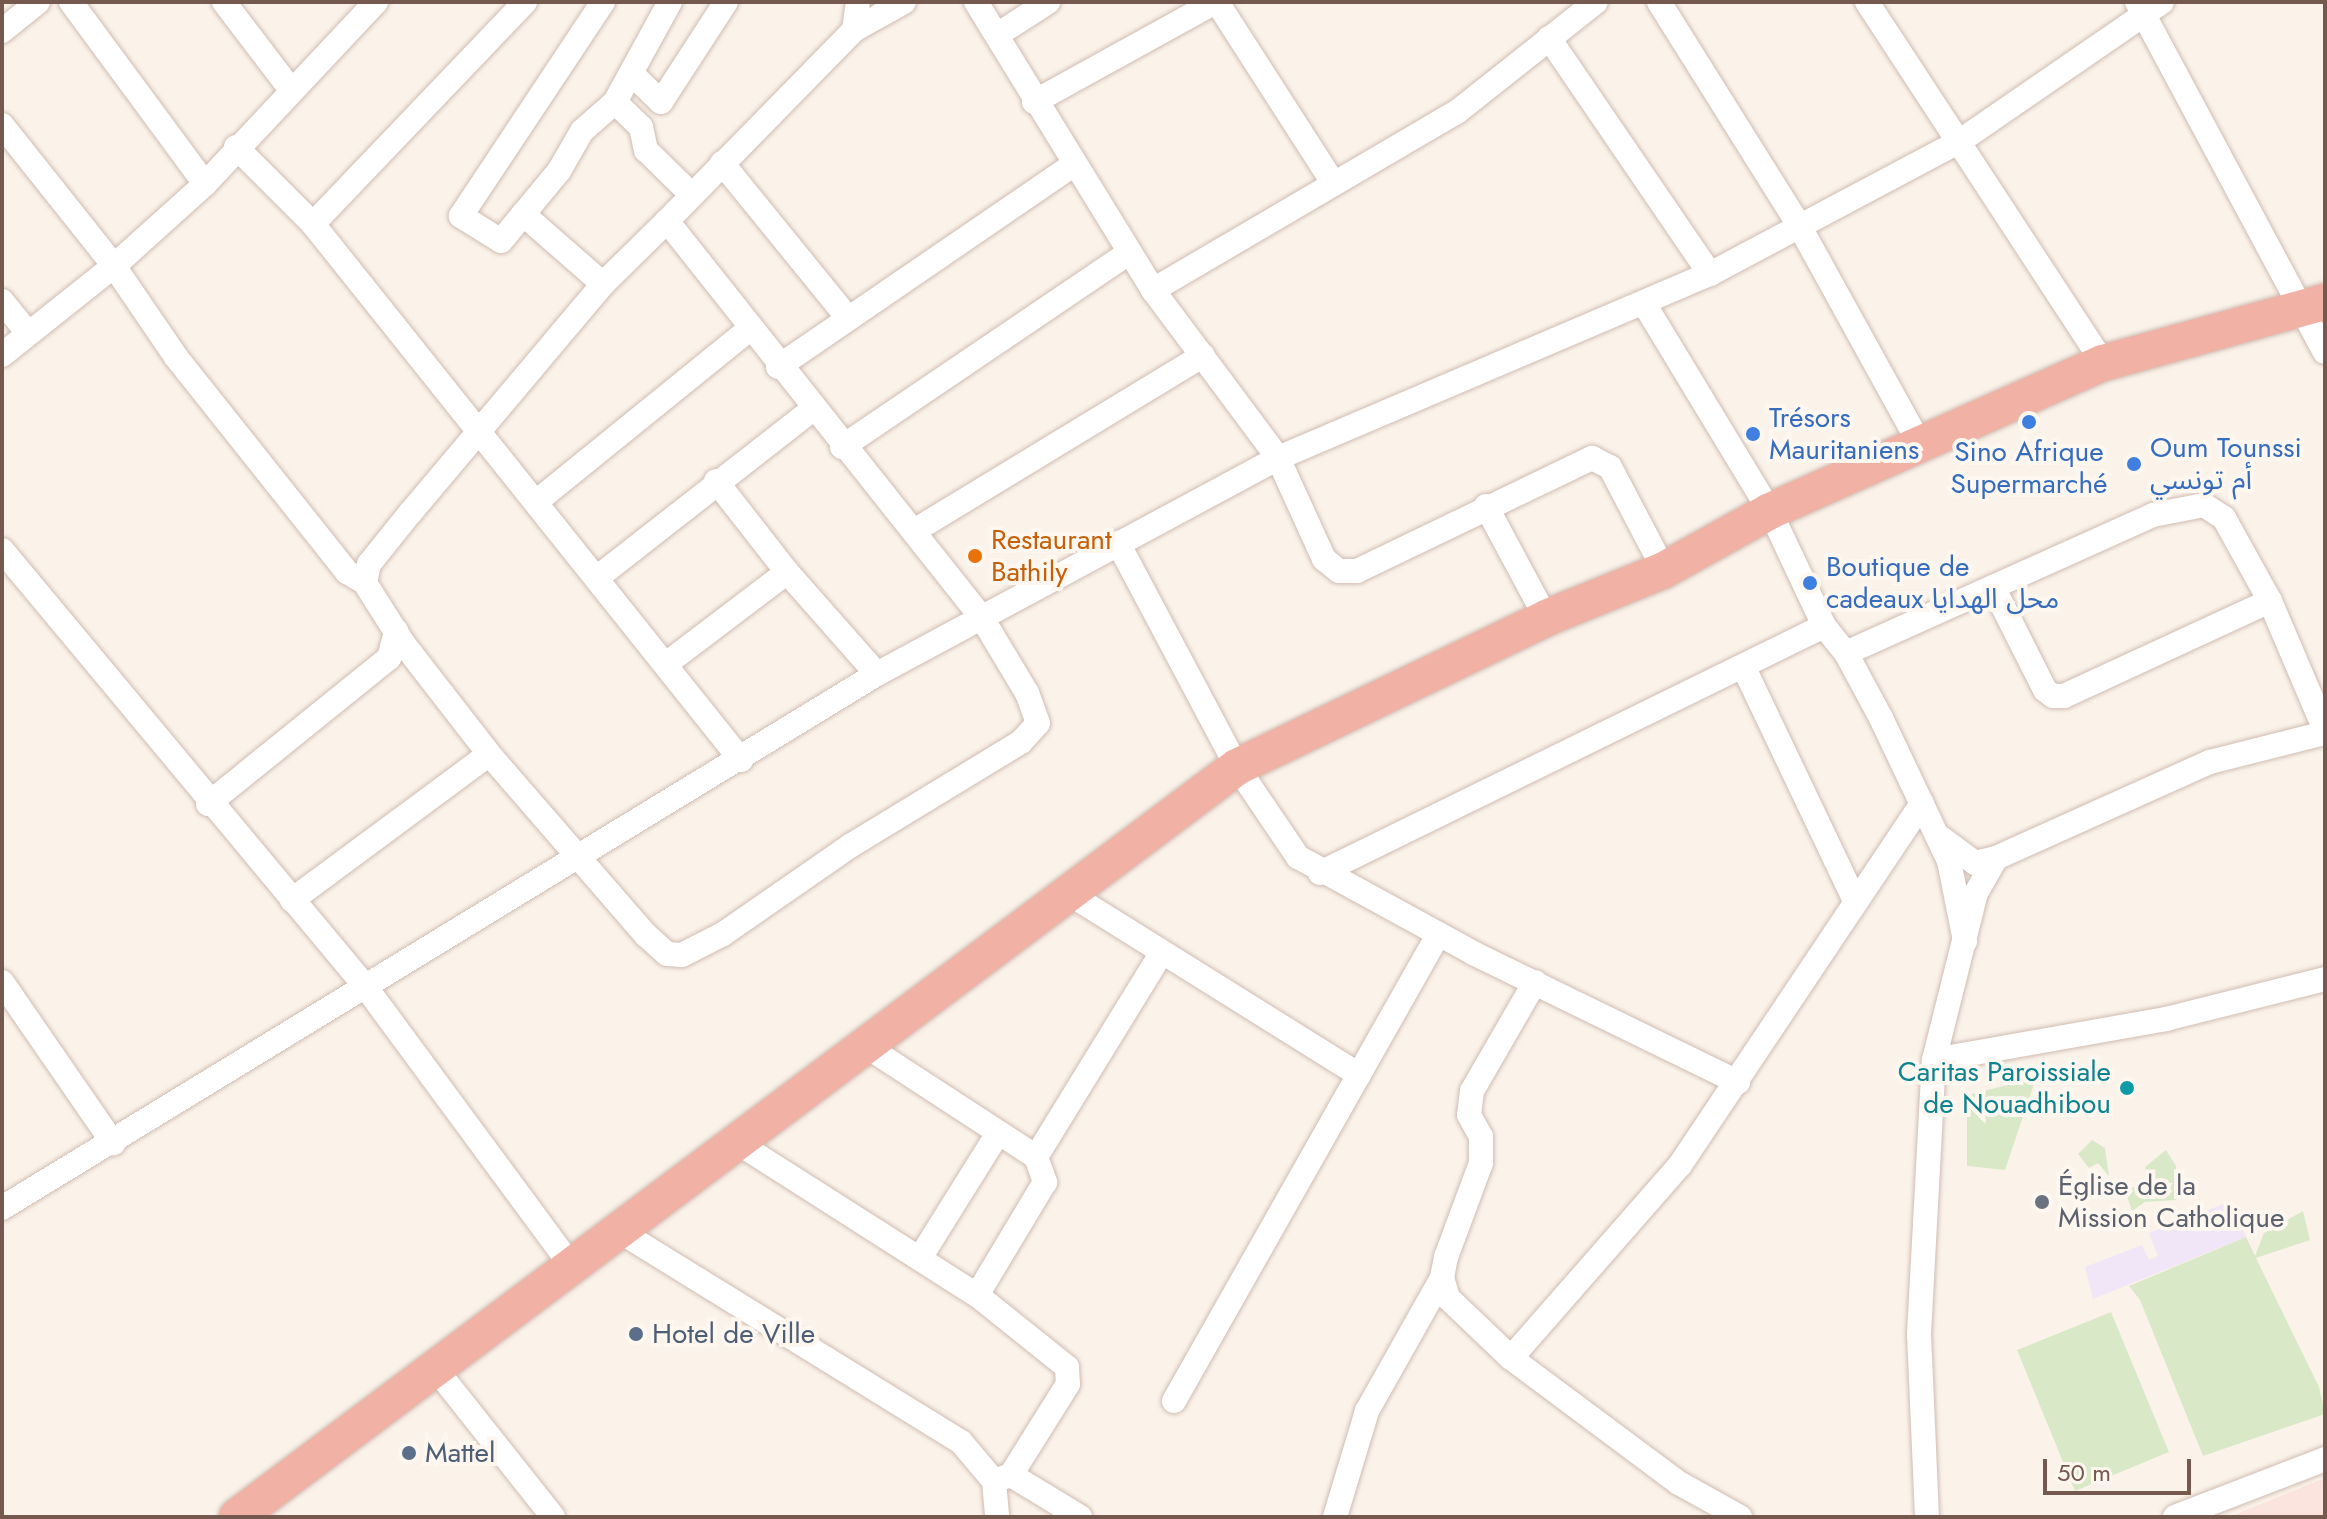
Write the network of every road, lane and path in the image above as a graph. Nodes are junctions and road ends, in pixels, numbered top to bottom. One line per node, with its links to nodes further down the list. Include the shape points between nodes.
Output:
1 (38, 2): 19 (street)
2 (71, 2): 32 (street)
3 (224, 2): 23 (street)
4 (376, 2): 23 (street)
5 (525, 2): 36 (street)
6 (603, 2): 34 (street, via 461,216 501,241)
7 (670, 2): 22 (street)
8 (726, 2): 22 (street, via 661,102)
9 (858, 2): 18 (street)
10 (904, 2): 18 (street)
11 (976, 2): 20 (street)
12 (1048, 2): 20 (street)
13 (1216, 2): 25 (street); 31 (street)
14 (1596, 2): 21 (street)
15 (1659, 2): 37 (street)
16 (1867, 2): 27 (street)
17 (2147, 6): 27 (street); 45 (street)
18 (854, 30): 29 (street)
19 (2, 31)
20 (997, 35): 25 (street)
21 (1549, 38): 31 (street, via 1457,112); 40 (street)
22 (632, 74): 24 (street)
23 (291, 90): 28 (street)
24 (615, 102): 33 (street, via 641,127 646,150); 34 (street, via 582,131 559,171)
25 (1034, 102): 30 (street)
26 (2, 125): 39 (street)
27 (1960, 141): 37 (street); 52 (street)
28 (236, 147): 32 (street); 36 (street)
29 (722, 163): 33 (street); 46 (street)
30 (1075, 164): 38 (street); 46 (street)
31 (1332, 181): 42 (street)
32 (205, 184): 39 (street)
33 (691, 194): 35 (street)
34 (523, 214): 41 (street)
35 (667, 221): 41 (street); 47 (street)
36 (313, 224): 55 (street)
37 (1800, 227): 40 (street); 56 (street)
38 (1129, 253): 42 (street); 57 (street)
39 (114, 266): 48 (street); 69 (street, via 176,357 347,572)
40 (1710, 274): 44 (street)
41 (603, 284): 55 (street)
42 (1153, 290): 51 (street)
43 (2, 301): 48 (street)
44 (1645, 305): 58 (street); 62 (street)
45 (2314, 305): 49 (street); 52 (highway)
46 (847, 317): 53 (street)
47 (751, 328): 53 (street); 60 (street)
48 (28, 333): 50 (street)
49 (2325, 352)
50 (2, 355)
51 (1203, 355): 58 (street); 63 (street)
52 (2103, 363): 56 (highway)
53 (778, 367): 54 (street)
54 (812, 410): 57 (street); 59 (street)
55 (480, 430): 60 (street); 69 (street, via 369,564)
56 (1920, 444): 62 (highway)
57 (842, 447): 63 (street)
58 (1278, 458): 61 (street, via 1324,559 1339,571 1357,571); 64 (street)
59 (716, 481): 67 (street); 68 (street)
60 (536, 502): 68 (street)
61 (1486, 506): 66 (street, via 1578,463 1602,460); 73 (street)
62 (1770, 511): 66 (highway); 74 (street)
63 (914, 531): 72 (street)
64 (1118, 543): 72 (street); 83 (street)
65 (2, 550): 85 (street)
66 (1664, 570): 73 (highway)
67 (787, 572): 77 (street); 79 (street)
68 (598, 577): 77 (street)
69 (365, 583): 75 (street)
70 (1993, 587): 71 (street, via 2153,515 2204,505 2224,518); 71 (street, via 2045,690 2053,696 2064,696); 76 (street)
71 (2270, 601): 80 (street)
72 (982, 618): 79 (street); 87 (street, via 1034,708 1038,723 1032,733 850,846 723,934 682,955 667,954)
73 (1546, 618): 83 (highway)
74 (1824, 626): 76 (street); 78 (street)
75 (396, 631): 81 (street); 85 (street, via 389,658)
76 (1846, 653): 84 (street)
77 (666, 664): 82 (street)
78 (1744, 668): 89 (street); 91 (street)
79 (877, 674): 82 (street)
80 (2325, 732): 88 (street, via 2210,762)
81 (489, 754): 87 (street); 92 (street)
82 (741, 760): 87 (street)
83 (1237, 767): 89 (street, via 1298,857); 90 (highway)
84 (1922, 803): 86 (street); 91 (street)
85 (208, 804): 92 (street)
86 (1937, 834): 88 (street, via 1975,863); 94 (street, via 1949,861)
87 (582, 858): 99 (street)
88 (1996, 858): 94 (street, via 1976,893)
89 (1320, 873): 93 (street)
90 (1068, 893): 95 (street); 100 (highway)
91 (1854, 899): 103 (street)
92 (292, 900): 99 (street)
93 (1438, 935): 98 (street); 102 (street)
94 (1965, 941): 101 (street)
95 (1161, 954): 102 (street); 107 (street)
96 (2325, 979): 101 (street, via 2166,1019)
97 (2, 982): 105 (street)
98 (1535, 982): 103 (street); 112 (street, via 1472,1091 1469,1115 1481,1137 1481,1163)
99 (365, 986): 105 (street); 111 (street)
100 (869, 1048): 104 (street); 106 (highway)
101 (1934, 1060): 125 (street, via 1919,1334)
102 (1359, 1075): 116 (street)
103 (1738, 1082): 114 (street, via 1680,1165)
104 (998, 1133): 107 (street); 110 (street)
105 (113, 1143): 108 (street)
106 (738, 1143): 109 (highway); 110 (street)
107 (1036, 1157): 113 (street, via 1045,1182)
108 (2, 1208)
109 (621, 1232): 111 (highway); 118 (street, via 961,1442)
110 (920, 1258): 113 (street)
111 (573, 1268): 115 (highway)
112 (1442, 1278): 114 (street, via 1457,1310); 123 (street, via 1367,1411)
113 (977, 1295): 118 (street, via 1067,1367 1068,1384)
114 (1511, 1358): 124 (street, via 1679,1483)
115 (435, 1368): 119 (highway); 120 (street)
116 (1174, 1401)
117 (2325, 1459): 126 (street)
118 (1003, 1478): 121 (street); 122 (street)
119 (237, 1517)
120 (553, 1517)
121 (997, 1517)
122 (1080, 1517)
123 (1335, 1517)
124 (1740, 1517)
125 (1927, 1517)
126 (2175, 1517)

